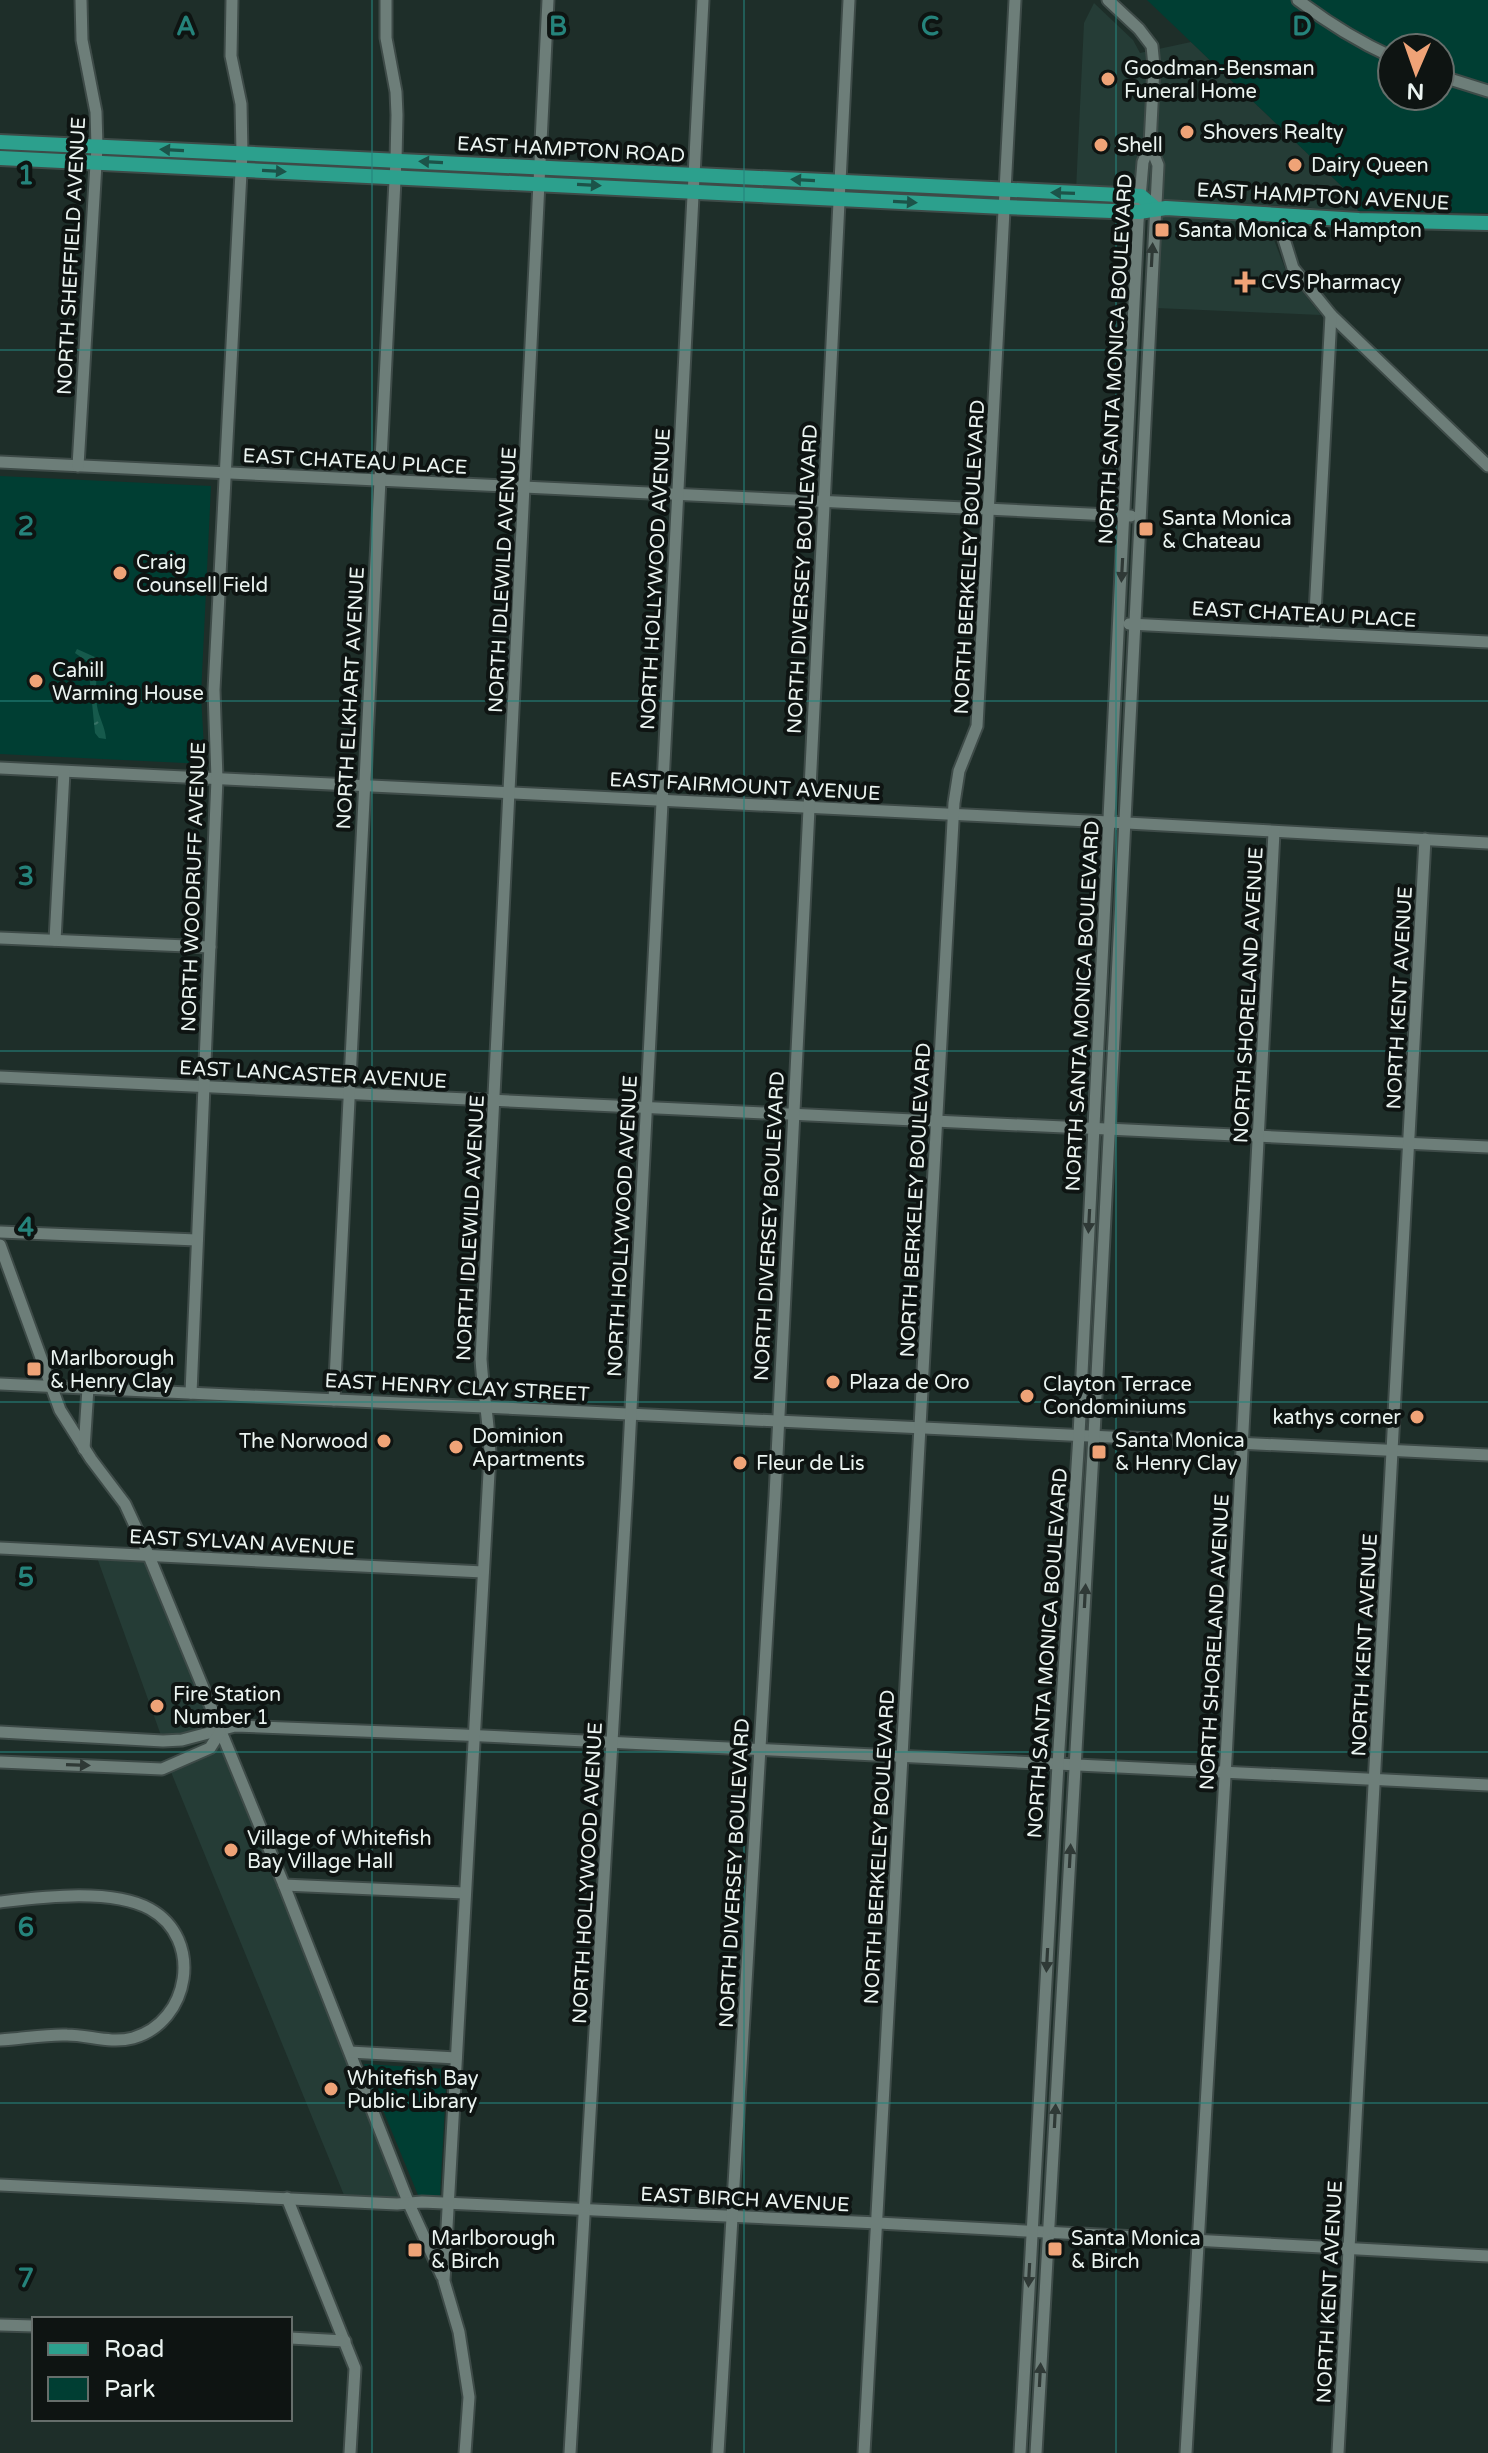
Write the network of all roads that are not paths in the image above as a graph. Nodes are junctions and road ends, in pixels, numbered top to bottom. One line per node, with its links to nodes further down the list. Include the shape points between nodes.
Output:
1 (81, 0): 15 (street, NORTH SHEFFIELD AVENUE)
2 (232, 0): 16 (street, NORTH WOODRUFF AVENUE, via 231,56 241,104)
3 (386, 0): 18 (street, NORTH ELKHART AVENUE, via 397,104)
4 (548, 0): 21 (street, NORTH IDLEWILD AVENUE)
5 (703, 0): 23 (street, NORTH HOLLYWOOD AVENUE)
6 (849, 0): 24 (street, NORTH DIVERSEY BOULEVARD)
7 (1015, 0): 25 (street, NORTH BERKELEY BOULEVARD)
8 (1108, 0): 14 (street, via 1152,46)
9 (1298, 0): 10 (street)
10 (1376, 50)
11 (1456, 81): 12 (street)
12 (1488, 91)
13 (0, 142): 15 (main road, EAST HAMPTON ROAD)
14 (1150, 145): 27 (street, NORTH SANTA MONICA BOULEVARD); 30 (street, NORTH SANTA MONICA BOULEVARD, via 1158,165)
15 (97, 147): 16 (main road, EAST HAMPTON ROAD, one-way to 15); 19 (street, NORTH SHEFFIELD AVENUE)
16 (242, 153): 18 (main road, EAST HAMPTON ROAD); 20 (street, NORTH WOODRUFF AVENUE)
17 (0, 158): 19 (main road, EAST HAMPTON ROAD)
18 (396, 160): 21 (main road, EAST HAMPTON ROAD, one-way to 18); 22 (street, NORTH ELKHART AVENUE)
19 (96, 163): 20 (main road, EAST HAMPTON ROAD); 37 (street, NORTH SHEFFIELD AVENUE)
20 (241, 169): 22 (main road, EAST HAMPTON ROAD, one-way to 22); 39 (street, NORTH WOODRUFF AVENUE)
21 (540, 175): 22 (main road, EAST HAMPTON ROAD); 23 (main road, EAST HAMPTON ROAD); 41 (street, NORTH IDLEWILD AVENUE)
22 (395, 177): 40 (street, NORTH ELKHART AVENUE)
23 (693, 182): 24 (main road, EAST HAMPTON ROAD, one-way to 23); 28 (main road, EAST HAMPTON ROAD); 42 (street, NORTH HOLLYWOOD AVENUE)
24 (839, 182): 25 (main road, EAST HAMPTON ROAD); 28 (street, NORTH DIVERSEY BOULEVARD)
25 (1005, 190): 26 (main road, EAST HAMPTON ROAD, one-way to 25); 29 (street, NORTH BERKELEY BOULEVARD)
26 (1091, 194): 27 (main road, EAST HAMPTON ROAD); 31 (main road)
27 (1141, 196): 30 (main road); 32 (street, NORTH SANTA MONICA BOULEVARD)
28 (838, 198): 29 (main road, EAST HAMPTON ROAD, one-way to 29); 43 (street, NORTH DIVERSEY BOULEVARD)
29 (1004, 207): 31 (main road, EAST HAMPTON ROAD); 44 (street, NORTH BERKELEY BOULEVARD)
30 (1155, 208): 32 (main road, EAST HAMPTON AVENUE); 33 (main road, EAST HAMPTON AVENUE); 46 (street, NORTH SANTA MONICA BOULEVARD, one-way to 30)
31 (1090, 210): 32 (main road, EAST HAMPTON ROAD)
32 (1139, 212): 45 (street, NORTH SANTA MONICA BOULEVARD)
33 (1285, 216): 34 (main road, EAST HAMPTON AVENUE); 35 (street, via 1284,239 1293,268)
34 (1488, 223)
35 (1331, 315): 38 (street); 49 (street)
36 (0, 462): 37 (street, EAST CHATEAU PLACE)
37 (78, 466): 39 (street, EAST CHATEAU PLACE)
38 (1488, 466)
39 (226, 473): 40 (street, EAST CHATEAU PLACE); 53 (street, NORTH WOODRUFF AVENUE, via 214,690)
40 (380, 480): 41 (street, EAST CHATEAU PLACE); 54 (street, NORTH ELKHART AVENUE)
41 (524, 487): 42 (street, EAST CHATEAU PLACE); 55 (street, NORTH IDLEWILD AVENUE)
42 (678, 495): 43 (street, EAST CHATEAU PLACE); 56 (street, NORTH HOLLYWOOD AVENUE)
43 (824, 501): 44 (street, EAST CHATEAU PLACE); 57 (street, NORTH DIVERSEY BOULEVARD)
44 (990, 509): 45 (street, EAST CHATEAU PLACE); 58 (street, NORTH BERKELEY BOULEVARD, via 977,726 959,771)
45 (1125, 516): 46 (street, EAST CHATEAU PLACE); 47 (street, NORTH SANTA MONICA BOULEVARD, one-way to 47)
46 (1139, 516): 48 (street, NORTH SANTA MONICA BOULEVARD)
47 (1118, 624): 48 (street, EAST CHATEAU PLACE); 59 (street, NORTH SANTA MONICA BOULEVARD)
48 (1133, 625): 49 (street, EAST CHATEAU PLACE); 60 (street, NORTH SANTA MONICA BOULEVARD)
49 (1314, 632): 50 (street, EAST CHATEAU PLACE)
50 (1488, 642)
51 (0, 768): 52 (street, EAST FAIRMOUNT AVENUE)
52 (64, 772): 53 (street, EAST FAIRMOUNT AVENUE); 65 (street)
53 (217, 779): 54 (street, EAST FAIRMOUNT AVENUE); 66 (street, NORTH WOODRUFF AVENUE)
54 (364, 787): 55 (street, EAST FAIRMOUNT AVENUE); 69 (street, NORTH ELKHART AVENUE)
55 (509, 793): 56 (street, EAST FAIRMOUNT AVENUE); 70 (street, NORTH IDLEWILD AVENUE)
56 (661, 800): 57 (street, EAST FAIRMOUNT AVENUE); 71 (street, NORTH HOLLYWOOD AVENUE)
57 (808, 807): 58 (street, EAST FAIRMOUNT AVENUE); 72 (street, NORTH DIVERSEY BOULEVARD)
58 (953, 814): 59 (street, EAST FAIRMOUNT AVENUE); 73 (street, NORTH BERKELEY BOULEVARD)
59 (1109, 822): 60 (street, EAST FAIRMOUNT AVENUE); 74 (street, NORTH SANTA MONICA BOULEVARD)
60 (1125, 823): 61 (street, EAST FAIRMOUNT AVENUE); 75 (street, NORTH SANTA MONICA BOULEVARD)
61 (1274, 832): 62 (street, EAST FAIRMOUNT AVENUE); 76 (street, NORTH SHORELAND AVENUE)
62 (1425, 839): 63 (street, EAST FAIRMOUNT AVENUE); 77 (street, NORTH KENT AVENUE)
63 (1488, 843)
64 (0, 938): 65 (street)
65 (55, 940): 66 (street)
66 (210, 947): 68 (street, NORTH WOODRUFF AVENUE)
67 (0, 1077): 68 (street, EAST LANCASTER AVENUE)
68 (204, 1087): 69 (street, EAST LANCASTER AVENUE); 80 (street, NORTH WOODRUFF AVENUE)
69 (348, 1093): 70 (street, EAST LANCASTER AVENUE); 86 (street, NORTH ELKHART AVENUE)
70 (494, 1101): 71 (street, EAST LANCASTER AVENUE); 87 (street, NORTH IDLEWILD AVENUE, via 481,1359)
71 (646, 1109): 72 (street, EAST LANCASTER AVENUE); 88 (street, NORTH HOLLYWOOD AVENUE)
72 (792, 1115): 73 (street, EAST LANCASTER AVENUE); 89 (street, NORTH DIVERSEY BOULEVARD)
73 (936, 1120): 74 (street, EAST LANCASTER AVENUE); 90 (street, NORTH BERKELEY BOULEVARD)
74 (1093, 1127): 75 (street, EAST LANCASTER AVENUE); 91 (street, NORTH SANTA MONICA BOULEVARD, one-way to 91)
75 (1109, 1128): 76 (street, EAST LANCASTER AVENUE); 92 (street, NORTH SANTA MONICA BOULEVARD)
76 (1259, 1136): 77 (street, EAST LANCASTER AVENUE); 93 (street, NORTH SHORELAND AVENUE)
77 (1410, 1143): 78 (street, EAST LANCASTER AVENUE); 95 (street, NORTH KENT AVENUE)
78 (1488, 1147)
79 (0, 1232): 80 (street)
80 (197, 1240): 85 (street, NORTH WOODRUFF AVENUE)
81 (0, 1245): 83 (street)
82 (0, 1384): 83 (street, EAST HENRY CLAY STREET)
83 (51, 1386): 84 (street, EAST HENRY CLAY STREET); 94 (street)
84 (88, 1388): 85 (street, EAST HENRY CLAY STREET); 94 (street)
85 (191, 1393): 86 (street, EAST HENRY CLAY STREET)
86 (334, 1400): 87 (street, EAST HENRY CLAY STREET)
87 (485, 1407): 88 (street, EAST HENRY CLAY STREET); 99 (street, NORTH IDLEWILD AVENUE, via 490,1455)
88 (630, 1414): 89 (street, EAST HENRY CLAY STREET); 103 (street, NORTH HOLLYWOOD AVENUE)
89 (778, 1420): 90 (street, EAST HENRY CLAY STREET); 104 (street, NORTH DIVERSEY BOULEVARD)
90 (921, 1427): 91 (street, EAST HENRY CLAY STREET); 105 (street, NORTH BERKELEY BOULEVARD)
91 (1079, 1435): 92 (street, EAST HENRY CLAY STREET); 107 (street, NORTH SANTA MONICA BOULEVARD)
92 (1094, 1435): 93 (street, EAST HENRY CLAY STREET); 108 (street, NORTH SANTA MONICA BOULEVARD, one-way to 92)
93 (1242, 1443): 95 (street, EAST HENRY CLAY STREET); 109 (street, NORTH SHORELAND AVENUE)
94 (84, 1449): 98 (street, via 125,1504)
95 (1394, 1450): 96 (street, EAST HENRY CLAY STREET); 110 (street, NORTH KENT AVENUE)
96 (1488, 1455)
97 (0, 1548): 98 (street, EAST SYLVAN AVENUE)
98 (149, 1556): 99 (street, EAST SYLVAN AVENUE); 101 (street)
99 (483, 1572): 102 (street, NORTH IDLEWILD AVENUE)
100 (0, 1732): 101 (street, via 163,1741)
101 (220, 1732): 102 (street, via 235,1726); 106 (street, one-way to 101, via 162,1769 210,1748); 112 (street)
102 (473, 1735): 103 (street); 113 (street, NORTH IDLEWILD AVENUE)
103 (612, 1743): 104 (street); 124 (street, NORTH HOLLYWOOD AVENUE)
104 (758, 1750): 105 (street); 125 (street, NORTH DIVERSEY BOULEVARD)
105 (902, 1756): 107 (street); 126 (street, NORTH BERKELEY BOULEVARD)
106 (0, 1762)
107 (1058, 1764): 108 (street); 128 (street, NORTH SANTA MONICA BOULEVARD, one-way to 128)
108 (1075, 1765): 109 (street); 129 (street, NORTH SANTA MONICA BOULEVARD, one-way to 108)
109 (1225, 1772): 110 (street); 130 (street, NORTH SHORELAND AVENUE)
110 (1375, 1779): 111 (street); 131 (street, NORTH KENT AVENUE)
111 (1488, 1785)
112 (284, 1885): 113 (street); 116 (street)
113 (464, 1893): 117 (street, NORTH IDLEWILD AVENUE)
114 (0, 1902): 115 (street, via 74,1896 134,1903 150,1909 174,1933 185,1970 175,2006 139,2036)
115 (0, 2040)
116 (350, 2052): 117 (street); 118 (street)
117 (456, 2058): 123 (street, NORTH IDLEWILD AVENUE)
118 (400, 2179): 121 (street, via 393,2195); 122 (street)
119 (0, 2185): 120 (street, EAST BIRCH AVENUE)
120 (287, 2198): 121 (street, EAST BIRCH AVENUE); 138 (street)
121 (375, 2202): 122 (street, EAST BIRCH AVENUE)
122 (409, 2204): 123 (street, EAST BIRCH AVENUE); 132 (street)
123 (448, 2204): 124 (street, EAST BIRCH AVENUE); 127 (street, NORTH IDLEWILD AVENUE)
124 (585, 2209): 125 (street, EAST BIRCH AVENUE); 141 (street, NORTH HOLLYWOOD AVENUE)
125 (732, 2217): 126 (street, EAST BIRCH AVENUE); 142 (street, NORTH DIVERSEY BOULEVARD)
126 (878, 2223): 128 (street, EAST BIRCH AVENUE); 143 (street, NORTH BERKELEY BOULEVARD)
127 (447, 2225): 132 (street); 134 (street, NORTH IDLEWILD AVENUE)
128 (1032, 2232): 129 (street, EAST BIRCH AVENUE); 144 (street, NORTH SANTA MONICA BOULEVARD, one-way to 144)
129 (1048, 2232): 130 (street, EAST BIRCH AVENUE); 145 (street, NORTH SANTA MONICA BOULEVARD, one-way to 129)
130 (1198, 2240): 131 (street, EAST BIRCH AVENUE); 146 (street, NORTH SHORELAND AVENUE)
131 (1350, 2249): 133 (street, EAST BIRCH AVENUE); 147 (street, NORTH KENT AVENUE)
132 (433, 2255): 134 (street)
133 (1488, 2256)
134 (444, 2281): 140 (street, NORTH IDLEWILD AVENUE, via 469,2397)
135 (0, 2325): 136 (street)
136 (32, 2326)
137 (292, 2338): 138 (street)
138 (345, 2341): 139 (street, via 355,2368)
139 (350, 2453)
140 (465, 2453)
141 (570, 2453)
142 (718, 2453)
143 (864, 2453)
144 (1020, 2453)
145 (1036, 2453)
146 (1186, 2453)
147 (1338, 2453)

